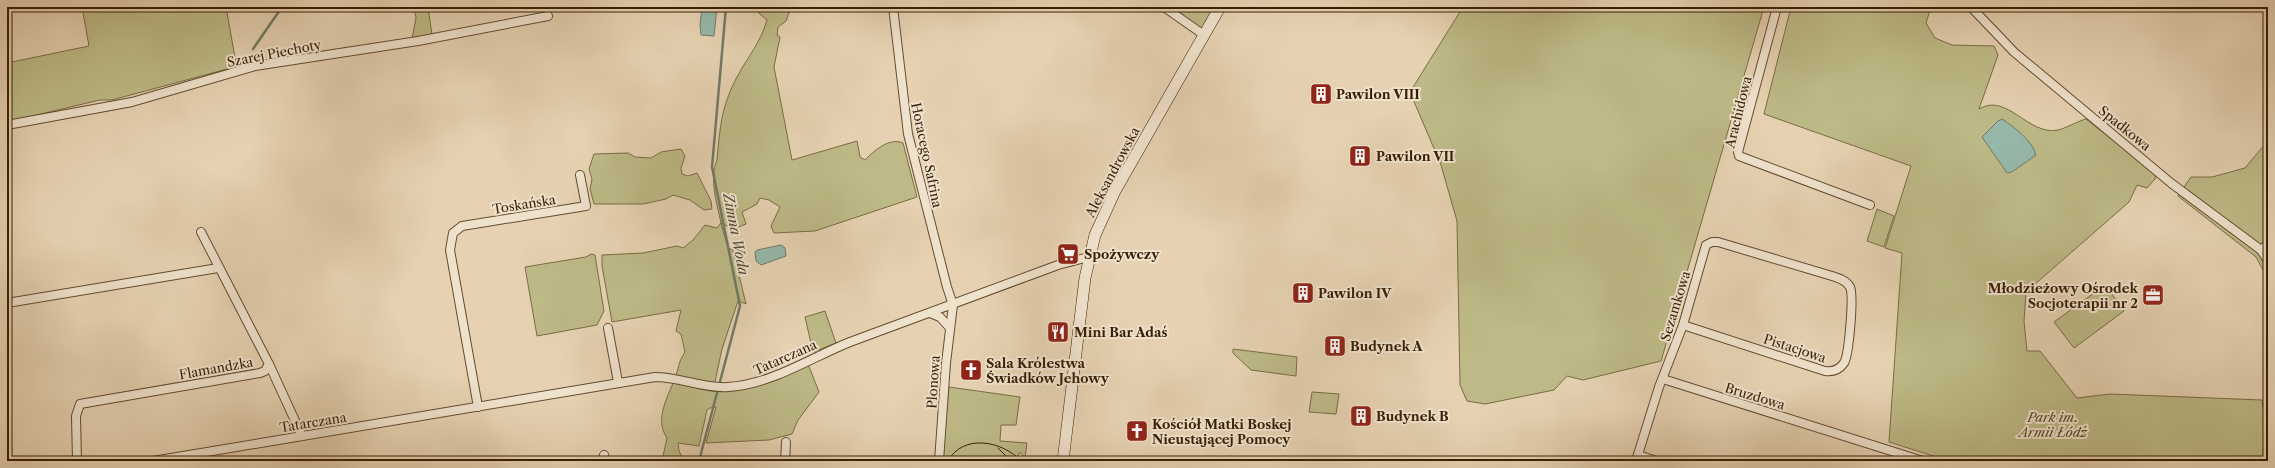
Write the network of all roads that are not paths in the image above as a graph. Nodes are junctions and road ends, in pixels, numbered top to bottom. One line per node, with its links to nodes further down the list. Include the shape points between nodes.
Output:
1 (893, 7): 19 (street, Horacego Safrina, via 908,134)
2 (1164, 7): 7 (street)
3 (1220, 7): 7 (main road, Aleksandrowska)
4 (1777, 7): 10 (street, Arachidowa, via 1739,156)
5 (1970, 7): 14 (street, Spadkowa, via 2014,52 2171,183)
6 (548, 16): 8 (street, Szarej Piechoty, via 418,41 254,66 132,102)
7 (1204, 35): 15 (main road, Aleksandrowska, via 1109,203)
8 (7, 125)
9 (580, 175): 27 (street, Toskańska, via 586,206 462,226 453,233 450,250)
10 (1870, 205)
11 (201, 232): 17 (street, Flamandzka)
12 (1712, 242): 21 (street, Sezamkowa, via 1706,246); 21 (street, Pistacjowa, via 1832,276 1846,283 1852,298 1844,362 1835,370 1825,371)
13 (2268, 244): 14 (street)
14 (2260, 250): 16 (street, Spadkowa)
15 (1089, 257): 19 (street, Tatarczana, via 1051,268); 35 (main road, Aleksandrowska)
16 (2268, 262)
17 (218, 268): 18 (street); 24 (street, Flamandzka)
18 (7, 303)
19 (953, 304): 20 (street, Tatarczana); 23 (street, Plonowa)
20 (930, 313): 23 (street, via 940,317); 26 (street, Tatarczana, via 823,353 768,380 727,387 665,377)
21 (1684, 325): 25 (street, Sezamkowa)
22 (608, 328): 26 (street)
23 (950, 328): 34 (street, Plonowa)
24 (269, 364): 28 (street); 31 (street, Flamandzka, via 265,371 260,373 80,404 76,416)
25 (1663, 379): 30 (street); 37 (street, Bruzdowa)
26 (618, 382): 27 (street, Tatarczana)
27 (478, 407): 28 (street, Tatarczana)
28 (302, 436): 32 (street, Tatarczana)
29 (786, 442): 33 (street)
30 (1637, 458): 36 (street)
31 (78, 461)
32 (153, 461)
33 (785, 461)
34 (939, 461)
35 (1066, 461)
36 (1657, 461)
37 (1923, 461)

